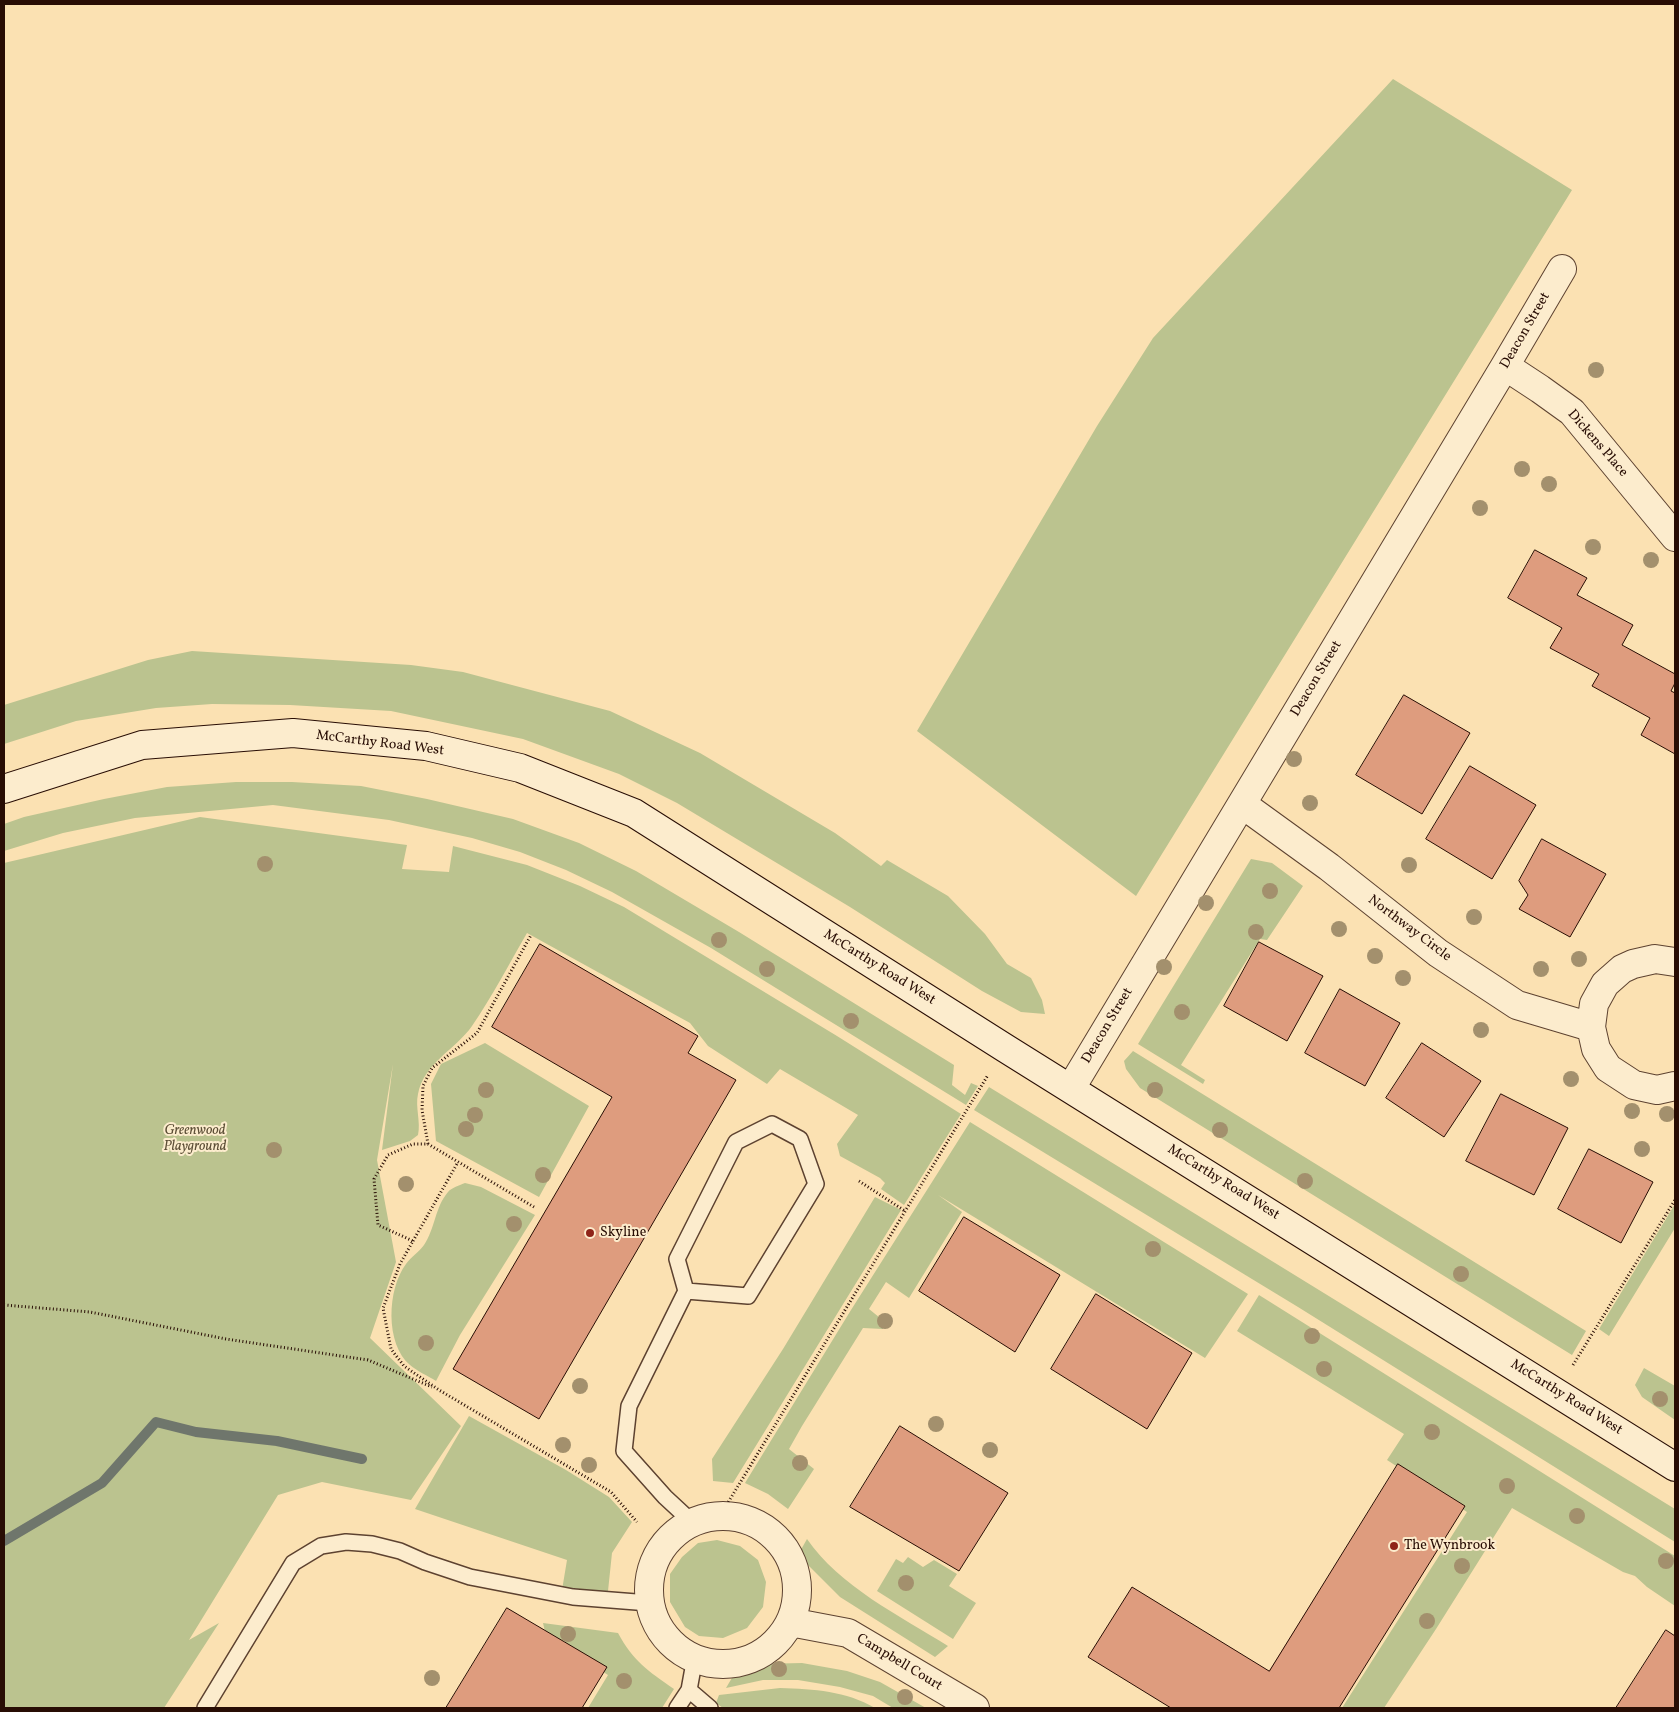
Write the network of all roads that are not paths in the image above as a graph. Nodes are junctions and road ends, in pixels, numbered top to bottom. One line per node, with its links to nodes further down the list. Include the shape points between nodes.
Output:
1 (1562, 269): 2 (street, Deacon Street)
2 (1505, 366): 3 (street, Dickens Place, via 1572,412); 5 (street, Deacon Street)
3 (1675, 537)
4 (4, 789): 9 (street, McCarthy Road West, via 142,745 293,734 426,746 520,768 634,813)
5 (1242, 804): 7 (street, Northway Circle, via 1438,953 1517,1005); 9 (street, Deacon Street)
6 (1675, 962): 7 (street, via 1655,959 1622,969 1605,984 1594,1004)
7 (1591, 1027): 8 (street, via 1596,1049 1608,1068 1634,1086 1656,1090)
8 (1675, 1086)
9 (1071, 1088): 11 (street, McCarthy Road West)
10 (686, 1291): 10 (lane, via 748,1296 816,1184 800,1139 772,1124 736,1142 677,1259); 12 (lane, via 629,1406 624,1451)
11 (1675, 1467)
12 (693, 1523): 13 (street, via 684,1526 664,1543 648,1577); 14 (street, via 720,1514 737,1516 778,1539 792,1560 797,1597)
13 (649, 1603): 15 (street, via 661,1632 679,1651); 17 (lane, via 573,1597 470,1577 372,1544 346,1542 322,1546 293,1563)
14 (790, 1622): 15 (street, via 782,1636 762,1653 738,1662 712,1664); 20 (street, Campbell Court, via 848,1633)
15 (695, 1657): 16 (lane)
16 (689, 1690): 18 (lane); 19 (lane)
17 (205, 1708)
18 (677, 1708)
19 (710, 1708)
20 (975, 1708)

